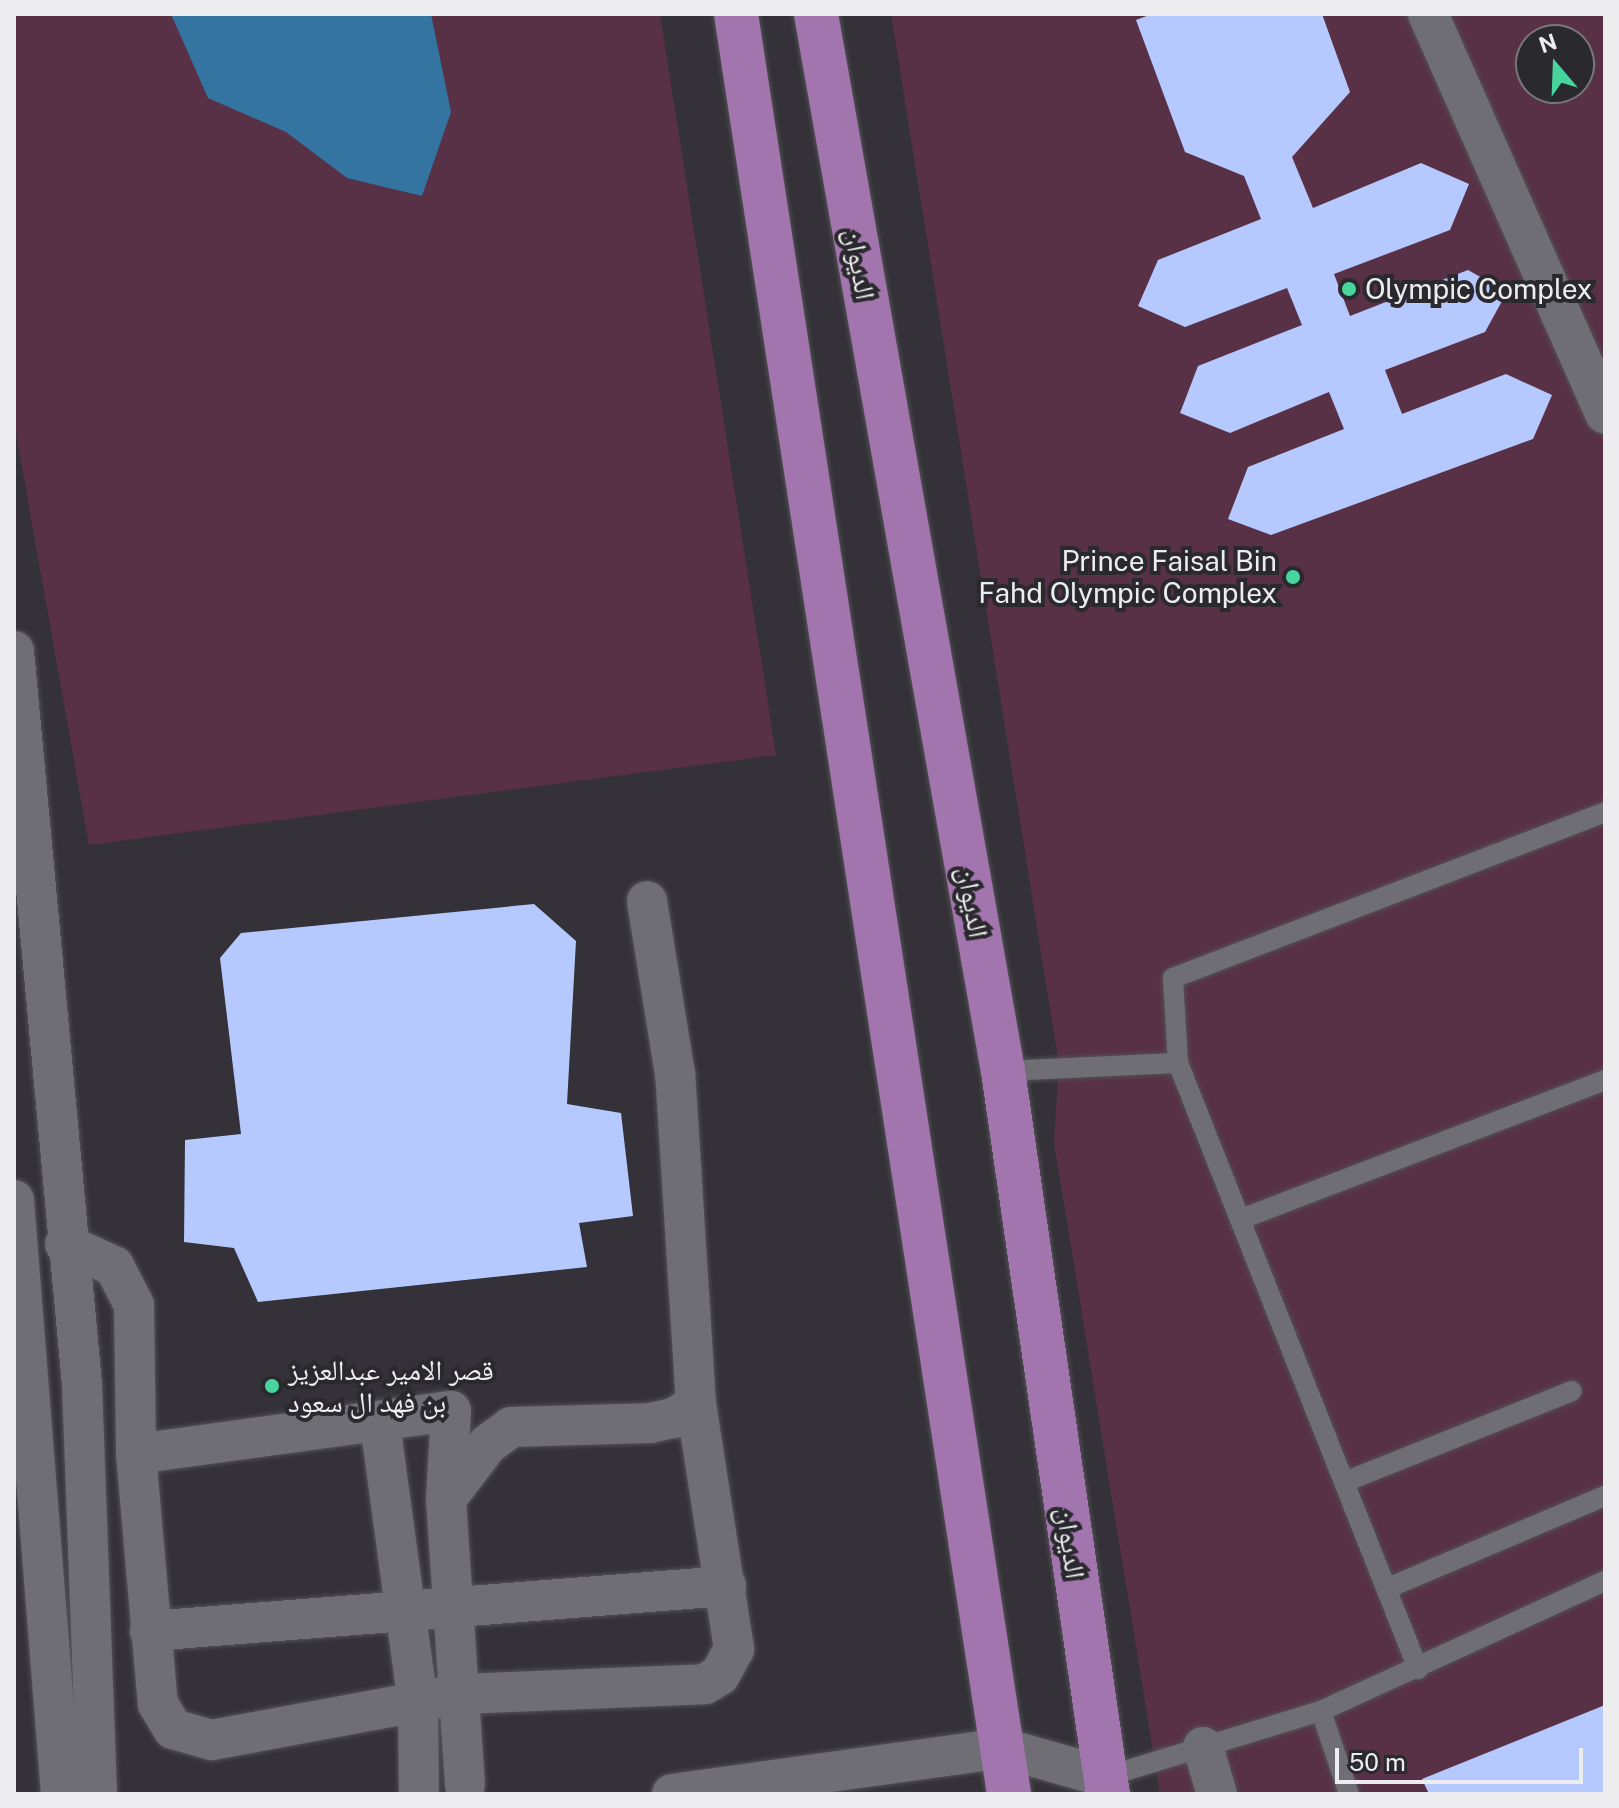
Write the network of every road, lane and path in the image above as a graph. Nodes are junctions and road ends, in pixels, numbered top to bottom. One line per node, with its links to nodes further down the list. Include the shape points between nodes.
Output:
1 (736, 14): 32 (main road)
2 (816, 14): 9 (main road, الديوان)
3 (1428, 14): 4 (street)
4 (1605, 414)
5 (14, 651): 13 (street)
6 (1605, 812): 8 (lane, via 1173,978)
7 (647, 901): 15 (street, via 675,1074)
8 (1178, 1063): 9 (lane); 12 (lane)
9 (1003, 1071): 33 (main road, الديوان)
10 (1605, 1080): 12 (lane)
11 (14, 1200): 35 (street)
12 (1241, 1219): 18 (lane)
13 (65, 1244): 17 (street, via 114,1266 134,1305); 36 (street, via 82,1384)
14 (1572, 1391): 18 (lane)
15 (696, 1404): 20 (street, via 674,1418 650,1423 511,1427 488,1444); 22 (street)
16 (380, 1423): 17 (street); 20 (street, via 451,1411); 25 (street)
17 (136, 1454): 26 (street)
18 (1347, 1481): 23 (lane)
19 (1605, 1496): 23 (lane)
20 (446, 1499): 24 (street)
21 (1605, 1581): 27 (lane)
22 (726, 1586): 24 (street); 28 (street, via 734,1649 730,1663 705,1684)
23 (1388, 1588): 27 (lane)
24 (453, 1606): 25 (street); 28 (street)
25 (407, 1610): 26 (street); 29 (street)
26 (150, 1631): 29 (street, via 158,1704 173,1729 212,1740)
27 (1418, 1669): 30 (lane)
28 (461, 1694): 29 (street); 34 (street)
29 (418, 1703): 37 (street)
30 (1321, 1711): 31 (lane); 41 (lane)
31 (1203, 1747): 33 (lane); 40 (street)
32 (1003, 1748): 33 (street); 38 (street); 39 (main road)
33 (1093, 1788)
34 (474, 1789): 37 (street, via 442,1785)
35 (61, 1794)
36 (97, 1794)
37 (422, 1794)
38 (672, 1794)
39 (1009, 1794)
40 (1217, 1794)
41 (1349, 1794)

